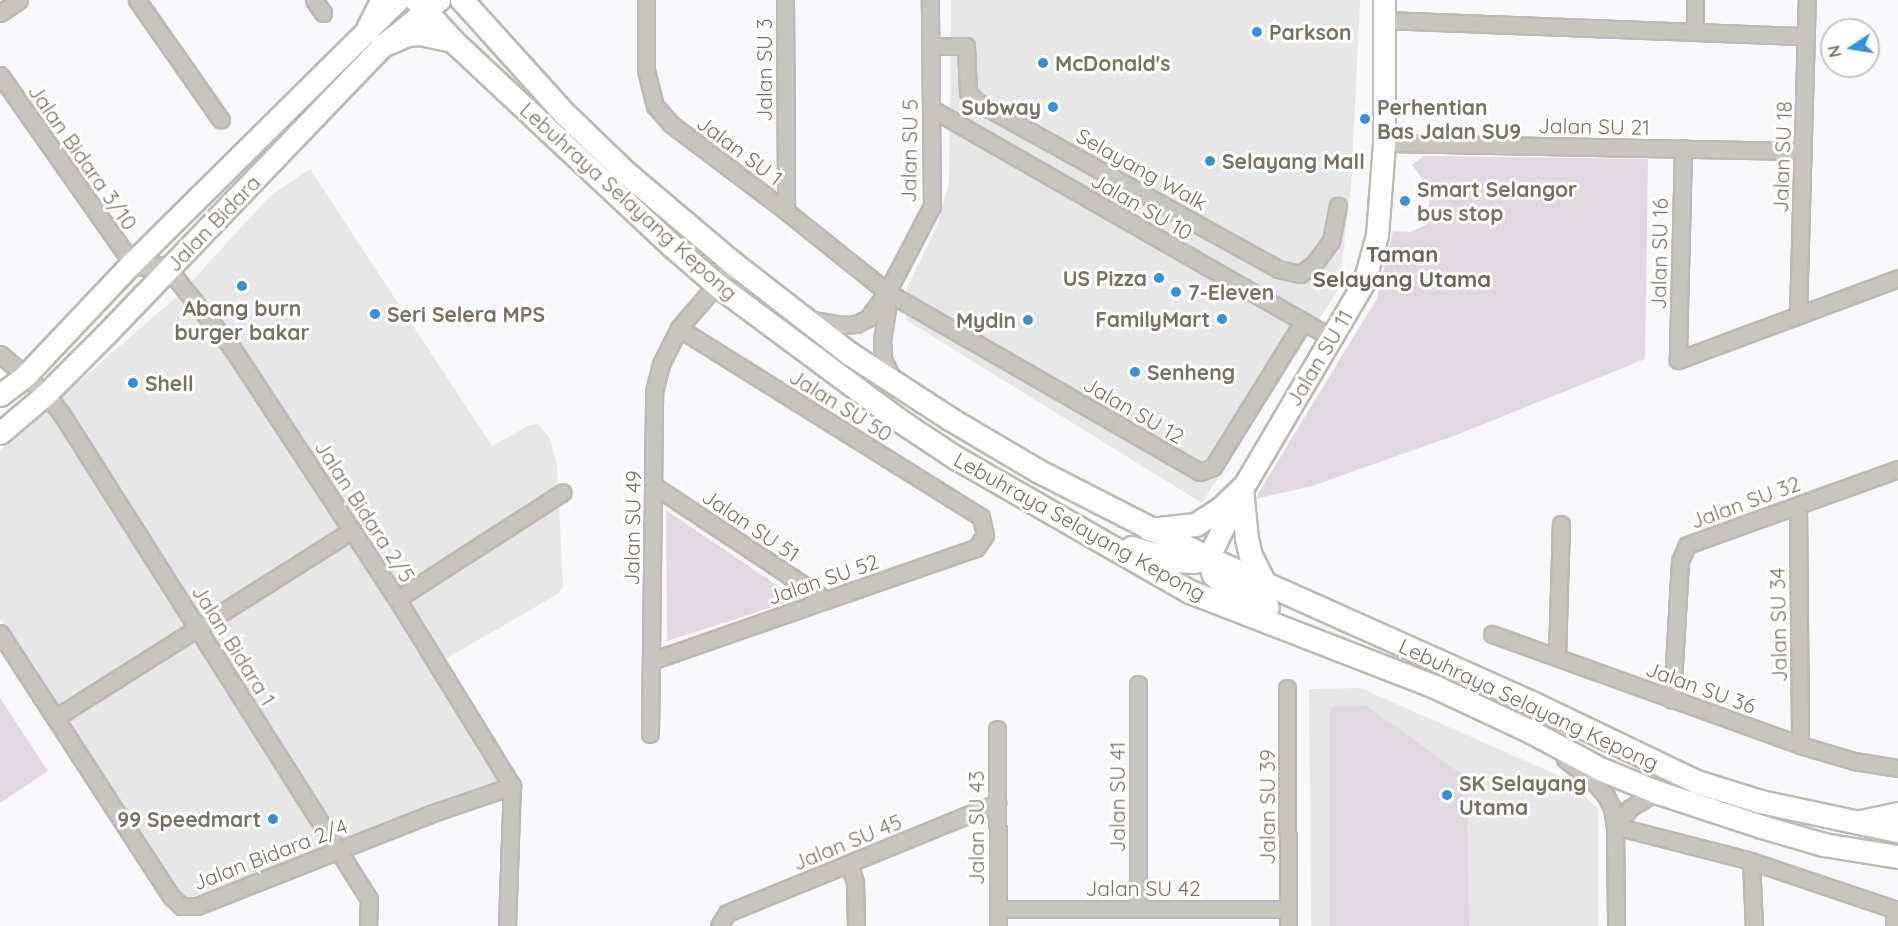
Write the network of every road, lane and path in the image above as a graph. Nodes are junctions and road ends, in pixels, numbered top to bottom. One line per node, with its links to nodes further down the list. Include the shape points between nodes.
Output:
1 (19, 0): 15 (street)
2 (136, 0): 25 (street)
3 (314, 0): 16 (street)
4 (383, 0): 17 (main road)
5 (398, 0): 17 (main road, Jalan Bidara)
6 (462, 0): 13 (main road, Lebuhraya Selayang Kepong)
7 (646, 0): 30 (street, Jalan SU 1, via 646,70 655,106 671,124)
8 (785, 0): 30 (street, Jalan SU 3)
9 (930, 0): 22 (street, Jalan SU 5)
10 (1695, 0): 18 (street)
11 (1807, 0): 19 (street, Jalan SU 18)
12 (427, 4): 20 (main road, Lebuhraya Selayang Kepong); 21 (main road, Jalan Bidara)
13 (476, 9): 32 (main road, Lebuhraya Selayang Kepong, via 566,115 625,172)
14 (1384, 10): 18 (street); 26 (main road, Jalan SU 11)
15 (0, 13)
16 (323, 13)
17 (368, 28): 31 (main road, Jalan Bidara)
18 (1695, 32): 19 (street)
19 (1806, 36): 28 (street, Jalan SU 18)
20 (453, 41): 21 (main road, via 420,34); 35 (main road, Lebuhraya Selayang Kepong)
21 (382, 46): 33 (main road, Jalan Bidara)
22 (930, 46): 24 (street, Jalan SU 5); 29 (street, Selayang Walk, via 966,46 968,92 977,102 1278,269 1300,274 1314,264 1331,241)
23 (0, 75): 31 (street, Jalan Bidara 3/10)
24 (932, 110): 36 (street, Jalan SU 5, via 932,206); 39 (street, Jalan SU 10)
25 (221, 120)
26 (1384, 143): 27 (street, Jalan SU 21); 41 (main road, Jalan SU 11, via 1372,259 1365,282)
27 (1683, 148): 28 (street, Jalan SU 21); 37 (street, Jalan SU 16, via 1678,360)
28 (1803, 151): 37 (street, Jalan SU 18)
29 (1338, 206)
30 (786, 211): 36 (street, Jalan SU 1)
31 (132, 263): 33 (street, via 136,267 158,264); 43 (main road, Jalan Bidara)
32 (734, 264): 35 (street, Jalan SU 49); 38 (main road, Lebuhraya Selayang Kepong)
33 (169, 269): 45 (main road, Jalan Bidara); 55 (street, Jalan Bidara 2/5, via 232,348)
34 (1898, 278): 37 (street)
35 (717, 285): 40 (street, Jalan SU 49); 57 (main road, Lebuhraya Selayang Kepong, via 956,458)
36 (887, 292): 38 (street, Jalan SU 5, via 868,318 856,324); 39 (street, Jalan SU 12, via 1200,472 1214,467); 44 (street, Jalan SU 5, via 882,340 884,359)
37 (1798, 315)
38 (804, 319): 44 (main road, Lebuhraya Selayang Kepong)
39 (1303, 322): 41 (street, Jalan SU 10)
40 (679, 328): 49 (street, Jalan SU 49, via 661,364 654,392); 53 (street, Jalan SU 50)
41 (1332, 338): 50 (main road, Jalan SU 11)
42 (0, 354): 43 (street, Jalan Bidara 1)
43 (25, 376): 45 (street, Jalan Bidara 1); 46 (main road, Jalan Bidara)
44 (895, 384): 56 (main road, Lebuhraya Selayang Kepong, via 1038,471)
45 (46, 394): 47 (main road, Jalan Bidara); 62 (street, Jalan Bidara 1)
46 (0, 395)
47 (0, 433)
48 (1898, 469): 52 (street, Jalan SU 32)
49 (653, 485): 61 (street, Jalan SU 51); 66 (street, Jalan SU 49)
50 (1242, 489): 56 (main road, via 1196,525); 58 (main road, Jalan SU 11); 59 (main road, via 1249,547)
51 (562, 492): 60 (street)
52 (1798, 505): 70 (street, Jalan SU 32, via 1687,545 1680,561); 75 (street, Jalan SU 34)
53 (981, 517): 61 (street, Jalan SU 52, via 985,535 976,548)
54 (1561, 524): 65 (street)
55 (352, 530): 60 (street, Jalan Bidara 2/5); 62 (street)
56 (1150, 530): 58 (main road, Lebuhraya Selayang Kepong)
57 (1104, 542): 58 (main road, via 1174,561); 67 (main road, Lebuhraya Selayang Kepong, via 1190,592)
58 (1208, 558): 59 (main road, Lebuhraya Selayang Kepong); 67 (main road, via 1214,575 1225,586)
59 (1264, 581): 81 (main road, Lebuhraya Selayang Kepong, via 1697,782 1761,802)
60 (397, 599): 77 (street, Jalan Bidara 2/5)
61 (826, 600): 66 (street, Jalan SU 52)
62 (198, 627): 71 (street); 84 (street, Jalan Bidara 1)
63 (0, 633): 71 (street, Jalan Bidara 2/4)
64 (1492, 634): 65 (street, Jalan SU 36)
65 (1557, 657): 70 (street, Jalan SU 36)
66 (651, 661): 74 (street, Jalan SU 49)
67 (1406, 676): 73 (main road, Lebuhraya Selayang Kepong)
68 (1138, 684): 89 (street, Jalan SU 41)
69 (1287, 688): 90 (street, Jalan SU 39)
70 (1672, 700): 75 (street, Jalan SU 36)
71 (55, 718): 84 (street, Jalan Bidara 2/4, via 181,906 197,906)
72 (997, 729): 79 (street, Jalan SU 43)
73 (1533, 733): 78 (main road, Lebuhraya Selayang Kepong, via 1600,769); 82 (street, via 1600,789 1612,807)
74 (650, 734)
75 (1800, 745): 76 (street, Jalan SU 36, via 1854,761)
76 (1898, 768)
77 (512, 786): 84 (street, Jalan Bidara 2/4); 92 (street)
78 (1656, 792): 82 (street, via 1630,808); 85 (main road, Lebuhraya Selayang Kepong, via 1824,845)
79 (997, 803): 87 (street, Jalan SU 45); 88 (street, Jalan SU 43)
80 (1898, 813): 81 (main road)
81 (1853, 823): 83 (main road, Lebuhraya Selayang Kepong)
82 (1615, 826): 86 (street); 97 (street)
83 (1898, 831)
84 (338, 850): 91 (street, Jalan Bidara 1, via 369,899)
85 (1898, 857)
86 (1751, 861): 98 (street); 99 (street, via 1894,909)
87 (849, 864): 93 (street, Jalan SU 45, via 727,913); 94 (street, via 855,883)
88 (998, 909): 89 (street, Jalan SU 42); 95 (street, Jalan SU 43)
89 (1138, 909): 90 (street, Jalan SU 42)
90 (1288, 909): 96 (street, Jalan SU 39)
91 (368, 926)
92 (507, 926)
93 (719, 926)
94 (856, 926)
95 (998, 926)
96 (1288, 926)
97 (1616, 926)
98 (1754, 926)
99 (1894, 926)

